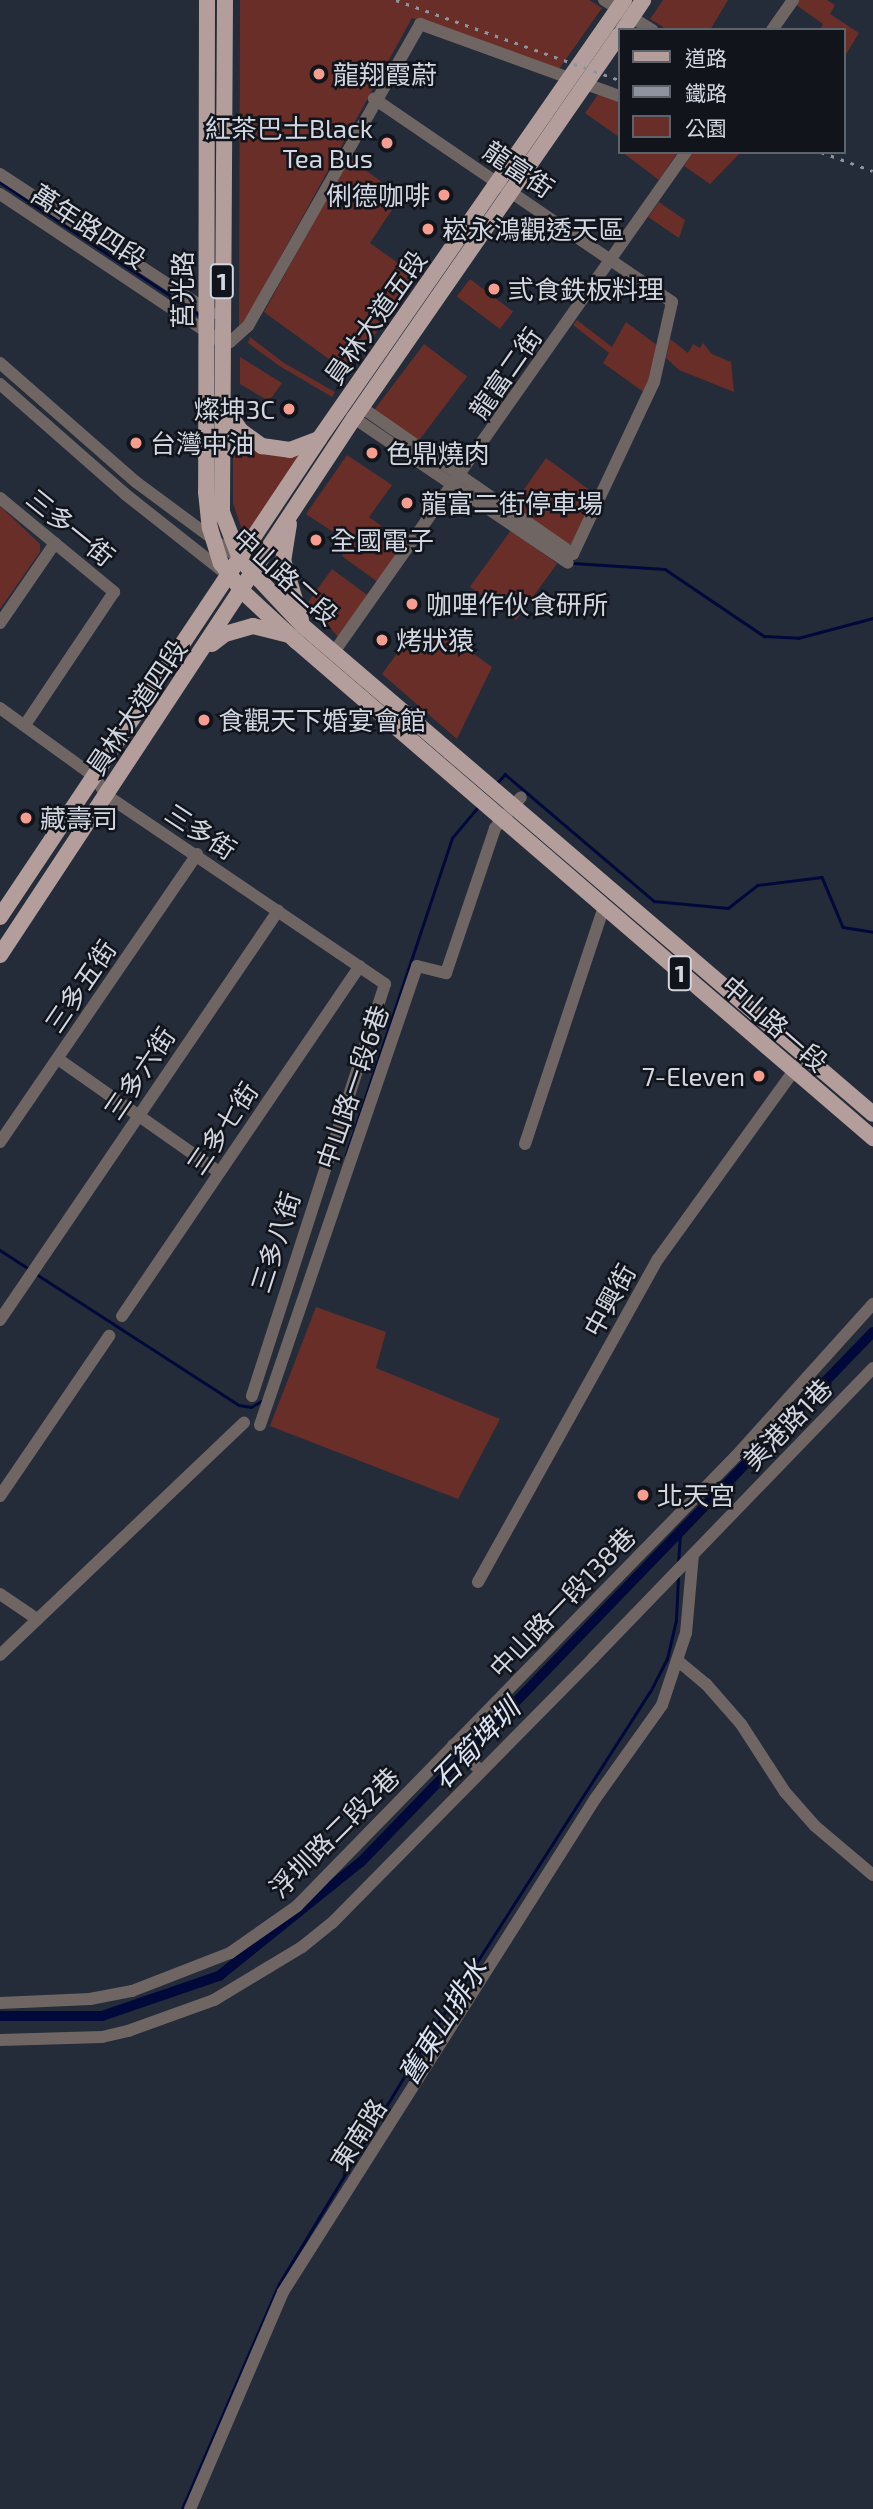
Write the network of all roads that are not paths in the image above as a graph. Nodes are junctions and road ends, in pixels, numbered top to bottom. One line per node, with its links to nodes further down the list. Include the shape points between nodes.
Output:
1 (207, 0): 18 (main road, 莒光路 / 1)
2 (225, 0): 18 (main road, 莒光路 / 1)
3 (643, 0): 5 (main road, 員林大道五段)
4 (793, 0): 7 (street)
5 (620, 11): 6 (street); 9 (main road, 員林大道五段)
6 (649, 28)
7 (773, 28)
8 (618, 36): 10 (main road, 員林大道五段)
9 (569, 78): 12 (street, via 420,24); 15 (main road, 員林大道五段)
10 (586, 84): 11 (street); 15 (main road, 員林大道五段)
11 (618, 96)
12 (374, 99): 15 (street, 龍富街); 20 (street, via 248,326 230,342)
13 (684, 154): 17 (street, 龍富二街)
14 (0, 174): 18 (street, 萬年路四段)
15 (506, 187): 17 (street, 龍富街); 24 (main road, 員林大道五段); 25 (main road, 員林大道五段)
16 (0, 194): 19 (street, 萬年路四段)
17 (610, 260): 26 (street, 龍富二街); 26 (street, 龍富街, via 672,302 654,382 570,559)
18 (215, 315): 19 (main road, 莒光路 / 1); 20 (main road, 莒光路 / 1)
19 (207, 332): 20 (street, 萬年路四段); 30 (main road, 莒光路 / 1, via 206,492)
20 (222, 342): 23 (main road, 莒光路 / 1)
21 (0, 363): 30 (street, 中山路二段, via 136,482)
22 (0, 384): 33 (street, 中山路二段, via 125,494)
23 (221, 402): 25 (main road, via 241,431 262,446 290,450); 31 (main road, 莒光路 / 1, via 222,512)
24 (357, 413): 26 (street); 28 (main road, 員林大道五段)
25 (319, 439): 31 (main road, 員林大道五段)
26 (458, 480): 38 (street, 龍富二街)
27 (0, 498): 29 (street, 三多一街)
28 (300, 498): 32 (main road, 員林大道五段); 36 (main road, via 289,522 283,561)
29 (55, 543): 35 (street); 40 (street, 三多一街, via 114,592)
30 (214, 543): 31 (street, 中山路二段 / 1); 33 (main road, 莒光路 / 1)
31 (240, 559): 32 (main road, 中山路二段 / 1); 33 (main road, 員林大道四段)
32 (250, 575): 34 (main road, 員林大道五段); 36 (main road, 中山路二段 / 1)
33 (229, 576): 34 (main road, 中山路二段 / 1); 41 (main road, 員林大道四段)
34 (242, 591): 36 (main road, 中山路二段 / 1); 37 (main road, 員林大道四段)
35 (0, 622)
36 (297, 631): 37 (main road, via 240,627); 38 (main road, 中山路二段 / 1); 45 (main road, 中山路二段 / 1)
37 (202, 652): 43 (main road, 員林大道四段)
38 (334, 652): 42 (main road, 中山路二段 / 1)
39 (0, 708): 40 (street, 三多街)
40 (25, 725): 41 (street, 三多街)
41 (95, 777): 43 (street, 三多街); 50 (main road, 員林大道四段)
42 (502, 792): 44 (main road, 中山路一段 / 1)
43 (106, 795): 47 (street, 三多街); 51 (main road, 員林大道四段)
44 (518, 800): 46 (street, 中山路一段6巷); 54 (main road, 中山路一段 / 1)
45 (488, 806): 46 (main road, 中山路一段 / 1)
46 (502, 819): 48 (main road, 中山路一段 / 1); 70 (street, 中山路一段6巷, via 495,828 446,973 417,966)
47 (197, 854): 49 (street, 三多街); 55 (street, 三多五街)
48 (604, 907): 56 (main road, 中山路一段 / 1); 61 (street)
49 (278, 911): 52 (street, 三多街); 58 (street, 三多六街)
50 (0, 916)
51 (0, 955)
52 (360, 966): 53 (street, 三多街); 62 (street, 三多七街)
53 (385, 984): 68 (street, 三多八街)
54 (806, 1058): 56 (street, 中興街); 57 (main road, 中山路一段 / 1)
55 (58, 1059): 58 (street); 60 (street, 三多五街)
56 (793, 1070): 59 (main road, 中山路一段 / 1); 73 (street, 中興街, via 658,1259)
57 (873, 1114)
58 (138, 1115): 62 (street); 65 (street, 三多六街)
59 (873, 1138)
60 (0, 1142)
61 (525, 1144)
62 (219, 1172): 64 (street, 三多七街)
63 (873, 1304): 78 (street, 中山路一段138巷, via 736,1456)
64 (122, 1316)
65 (0, 1320)
66 (109, 1336): 71 (street)
67 (873, 1368): 72 (street, 美港路1巷)
68 (251, 1396)
69 (244, 1423): 75 (street)
70 (260, 1425)
71 (0, 1496)
72 (693, 1555): 77 (street, via 686,1633); 79 (street, 美港路1巷)
73 (478, 1582)
74 (0, 1594): 75 (street)
75 (37, 1619): 76 (street)
76 (0, 1655)
77 (677, 1660): 80 (street, via 706,1684 741,1724 785,1792 815,1826); 83 (street, 東南路, via 662,1705 595,1799 283,2292)
78 (453, 1745): 79 (street); 81 (street, 浮圳路二段2巷, via 297,1906 230,1953 132,1991 90,1999)
79 (480, 1770): 82 (street, 美港路1巷, via 332,1923 258,1977 180,2015 128,2031 102,2037)
80 (873, 1875)
81 (0, 2003)
82 (0, 2040)
83 (190, 2509)

